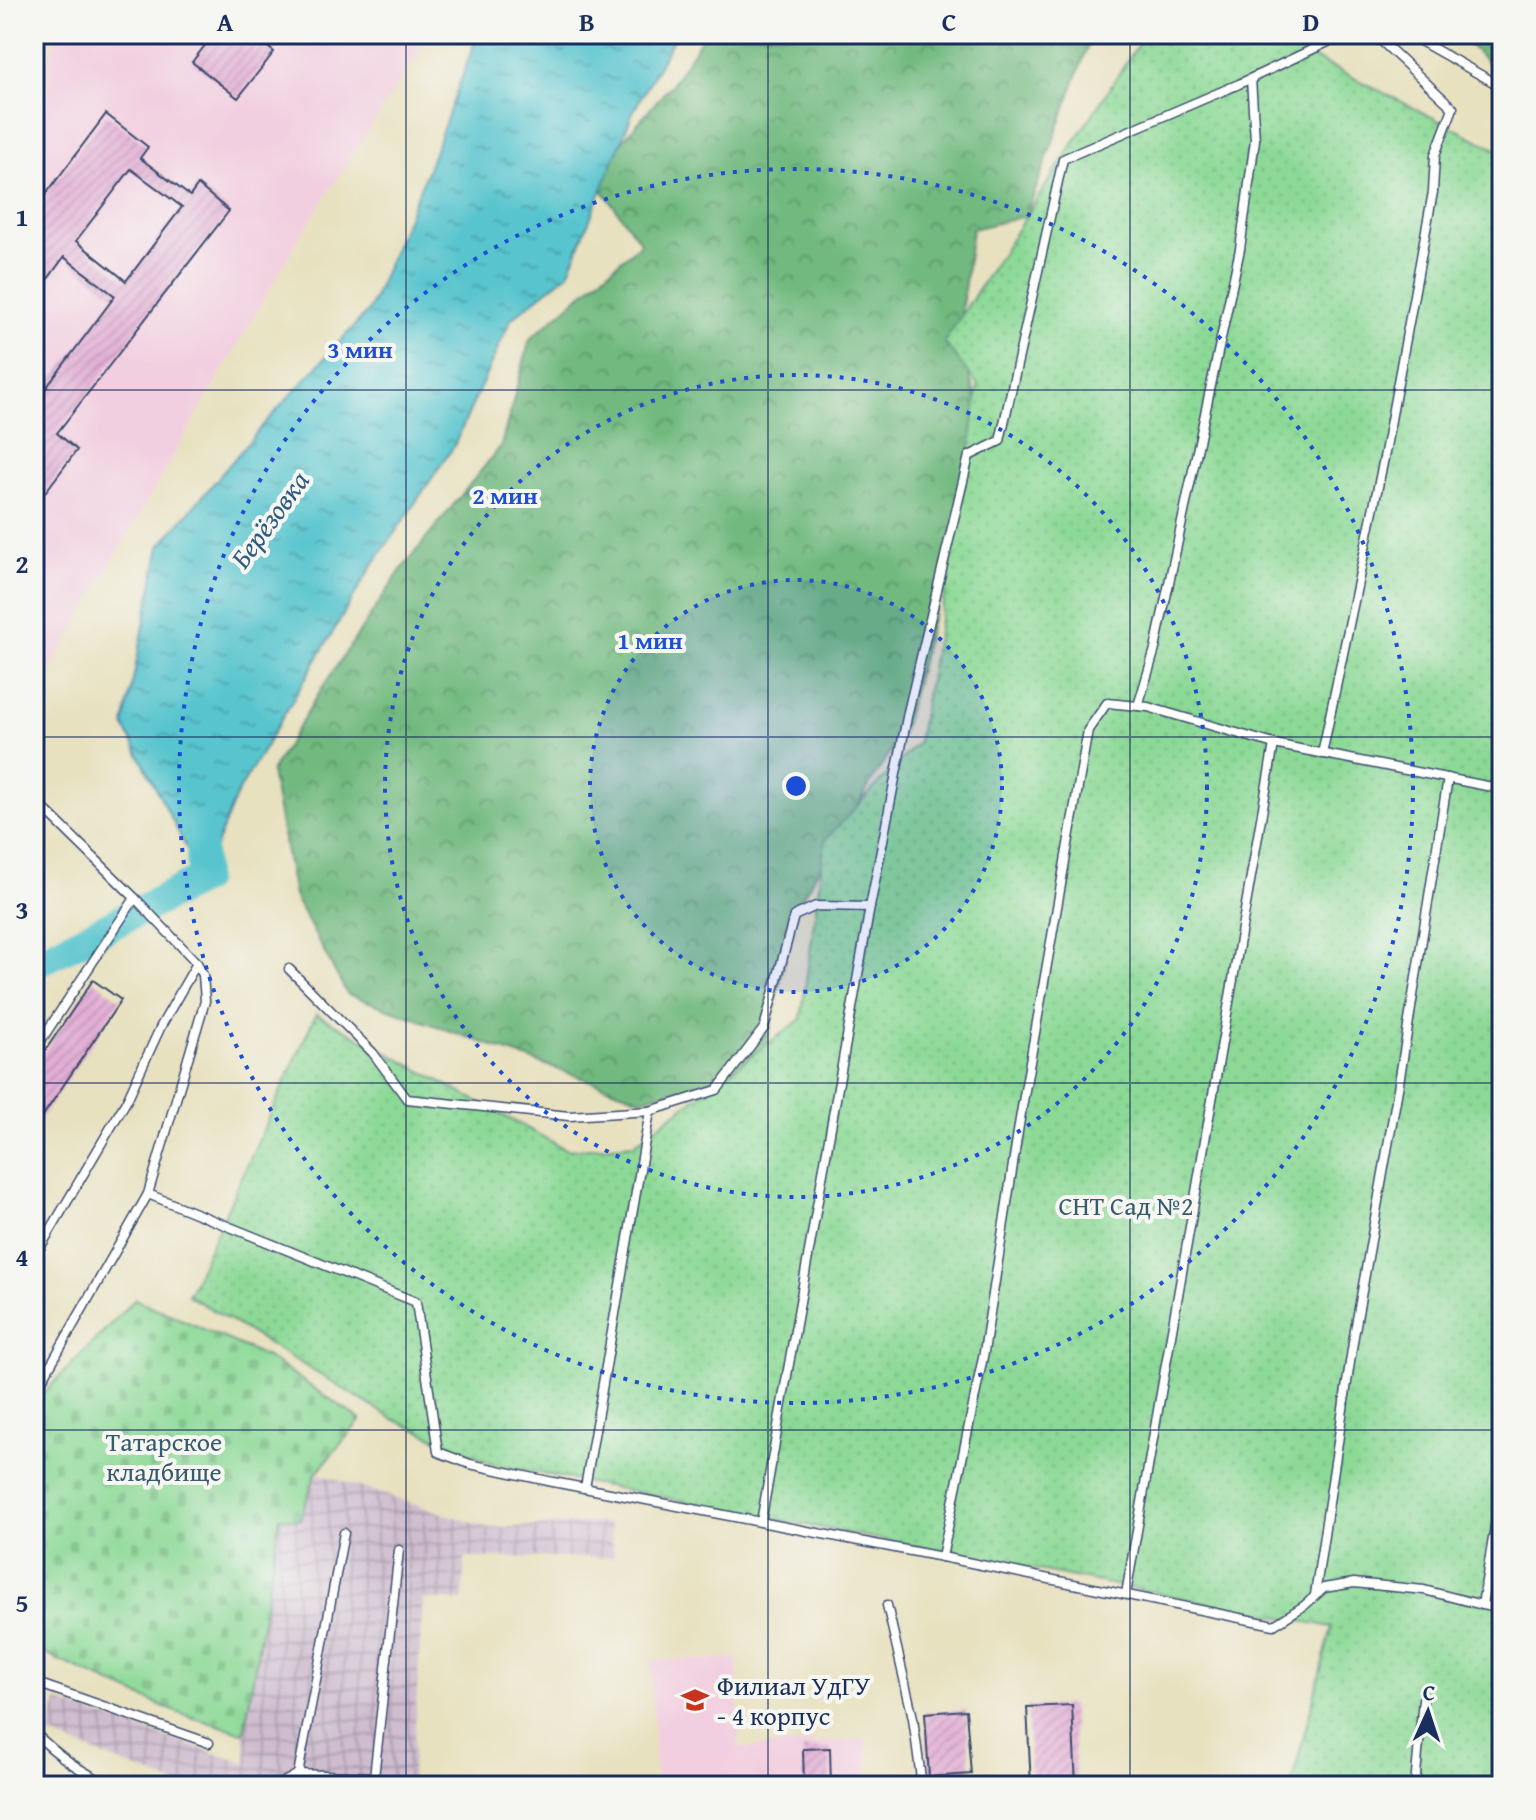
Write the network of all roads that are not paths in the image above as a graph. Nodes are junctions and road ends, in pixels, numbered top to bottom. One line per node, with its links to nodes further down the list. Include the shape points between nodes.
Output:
1 (1345, 34): 4 (lane)
2 (1374, 34): 8 (lane, via 1453,108 1435,155 1433,192 1387,442)
3 (1408, 34): 5 (lane)
4 (1251, 79): 6 (lane, via 1255,140 1240,249 1155,649); 13 (lane, via 1063,159 1000,441 969,456 908,712)
5 (1502, 87)
6 (1138, 706): 7 (lane); 26 (lane, via 1107,703 1088,730 984,1352)
7 (1274, 744): 8 (lane); 27 (lane)
8 (1322, 754): 9 (lane)
9 (1448, 778): 10 (lane); 28 (lane)
10 (1502, 789)
11 (34, 799): 12 (lane)
12 (135, 898): 14 (lane); 16 (lane)
13 (870, 907): 17 (lane, via 816,906 794,916 764,1028 717,1090); 23 (lane)
14 (197, 963): 18 (lane, via 205,1001); 19 (lane, via 127,1100)
15 (289, 969): 17 (lane, via 373,1053 407,1099 569,1116)
16 (34, 1051)
17 (650, 1111): 22 (lane)
18 (148, 1194): 20 (lane); 22 (lane, via 416,1302 438,1452 470,1464)
19 (34, 1258)
20 (34, 1394)
21 (1502, 1484): 30 (lane)
22 (585, 1488): 23 (lane)
23 (761, 1522): 26 (lane)
24 (344, 1533): 36 (lane)
25 (399, 1550): 37 (lane)
26 (942, 1557): 27 (lane)
27 (1126, 1594): 28 (lane, via 1274,1625)
28 (1315, 1596): 30 (lane, via 1324,1588 1354,1583 1424,1590)
29 (887, 1605): 40 (lane, via 913,1718)
30 (1482, 1605): 31 (lane)
31 (1502, 1610)
32 (34, 1682): 35 (lane)
33 (1423, 1699): 41 (lane)
34 (34, 1732): 38 (lane, via 70,1764)
35 (209, 1743)
36 (298, 1774): 37 (lane); 39 (lane)
37 (374, 1782)
38 (113, 1786)
39 (277, 1786)
40 (922, 1786)
41 (1415, 1786)

